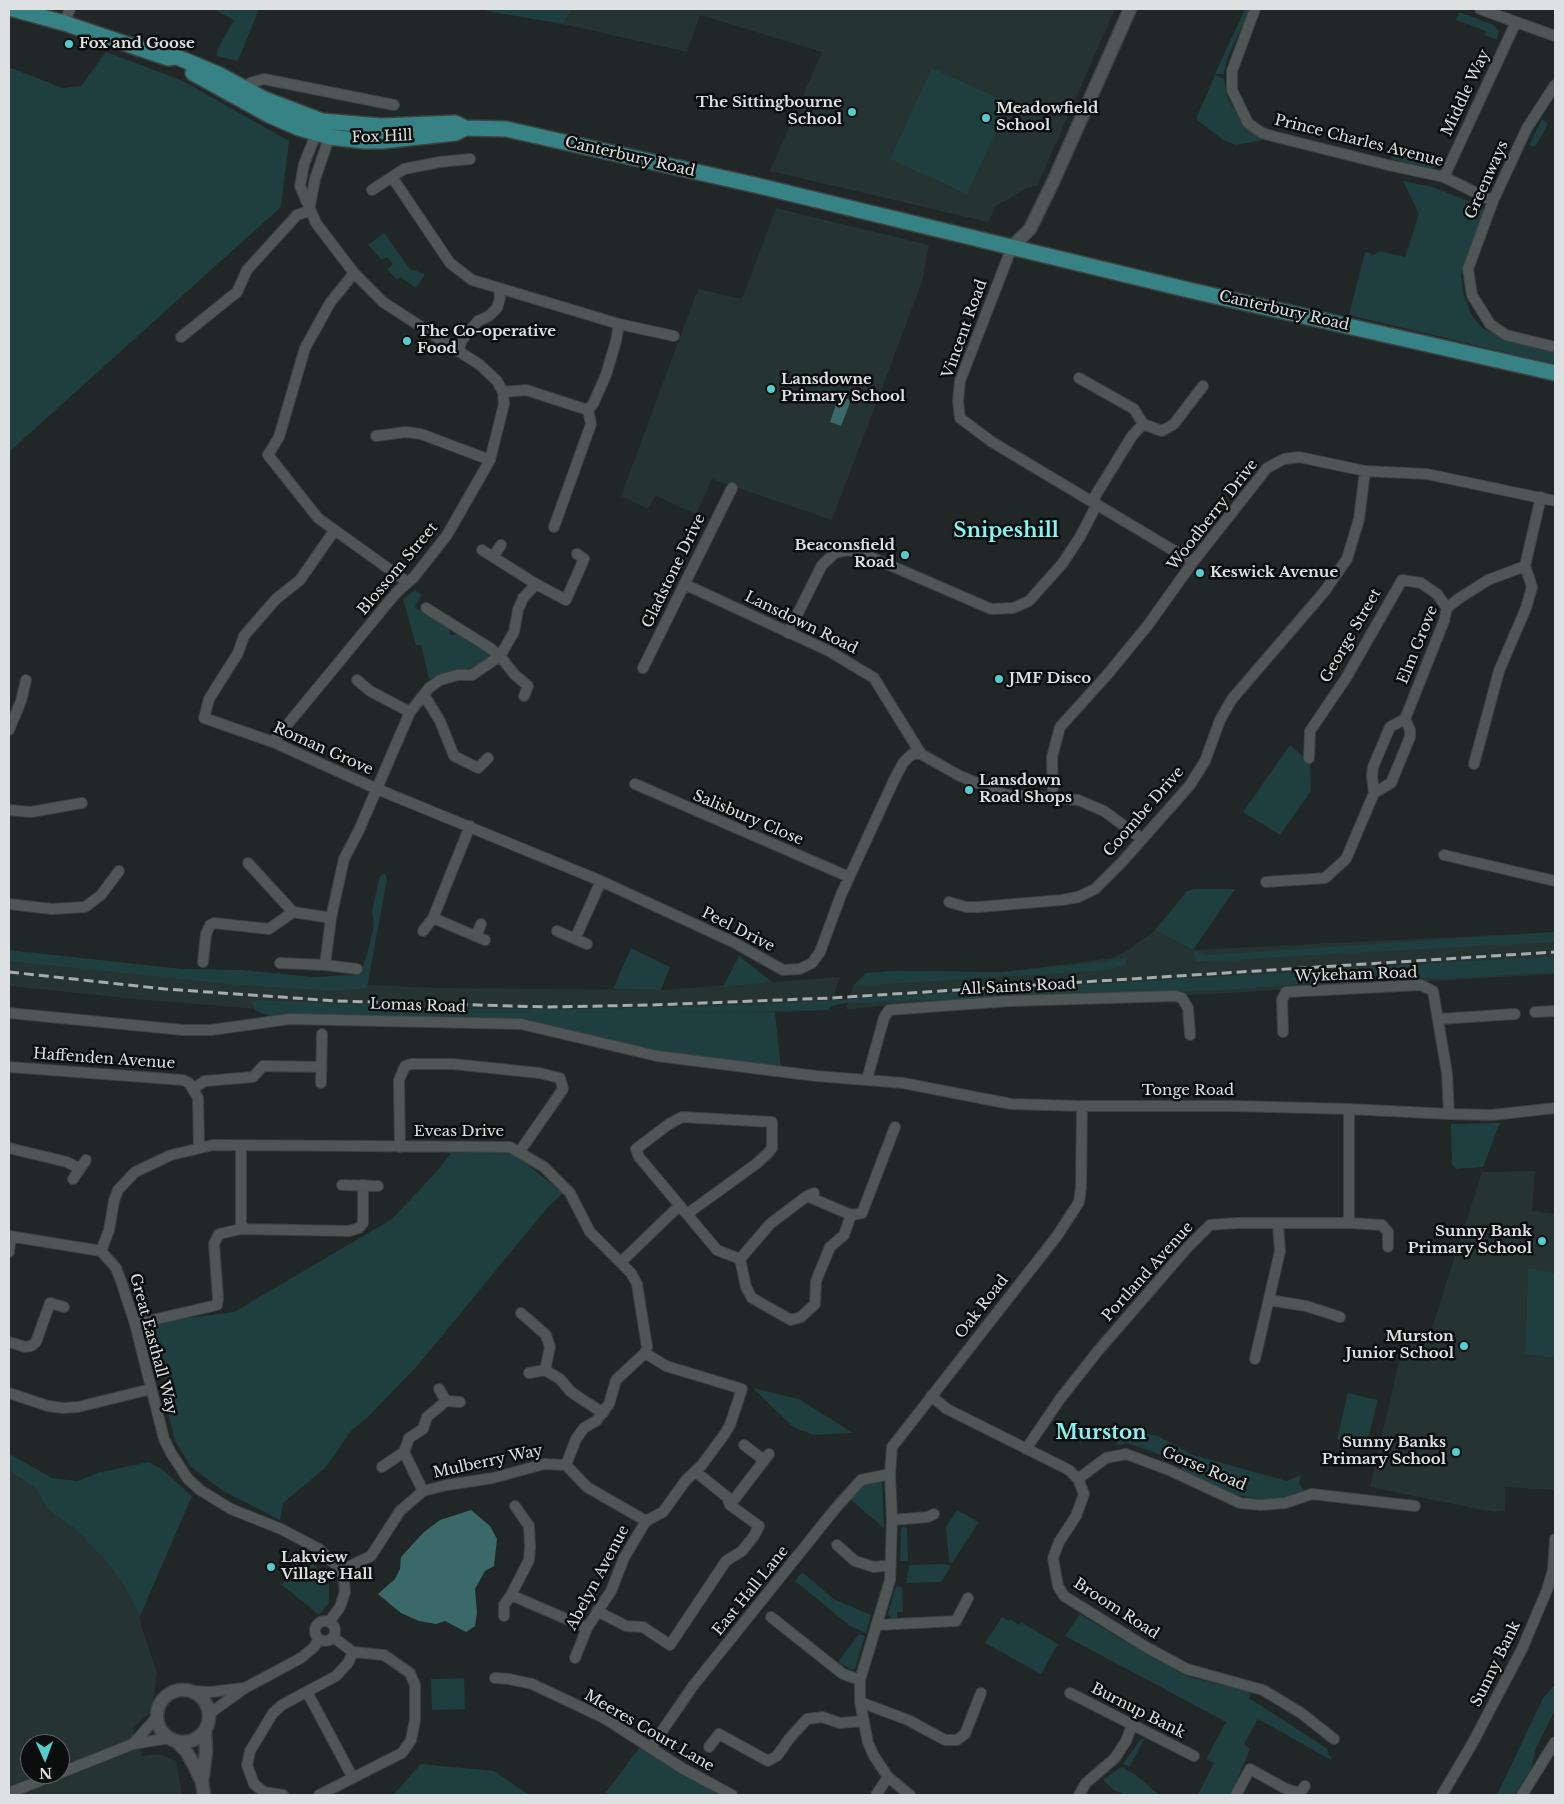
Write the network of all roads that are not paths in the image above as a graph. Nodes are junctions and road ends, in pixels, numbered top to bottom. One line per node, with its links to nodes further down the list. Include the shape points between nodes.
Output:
1 (13, 9): 5 (main road, Fox Hill)
2 (1130, 9): 19 (street, via 1054,182 1030,229)
3 (1256, 9): 15 (street, Prince Charles Avenue, via 1232,71 1232,90 1248,123 1262,133 1276,137)
4 (1480, 9): 6 (street)
5 (67, 16): 9 (main road, Fox Hill, via 168,58 174,64)
6 (1516, 22): 7 (street); 15 (street, Middle Way)
7 (1555, 36)
8 (1555, 85): 17 (street, Greenways, via 1527,128)
9 (245, 96): 10 (street, via 250,82 264,79); 11 (main road, Fox Hill)
10 (394, 105)
11 (325, 129): 12 (main road, Fox Hill, via 455,123 465,128); 18 (street); 18 (street, via 304,164 300,186)
12 (506, 129): 19 (main road, Canterbury Road)
13 (470, 159): 14 (street, via 417,166)
14 (392, 177): 16 (street); 21 (street, via 450,263 472,280)
15 (1444, 177): 17 (street, Prince Charles Avenue)
16 (372, 190)
17 (1494, 201): 25 (street, Greenways, via 1468,268 1472,295 1490,324 1506,335)
18 (309, 211): 20 (street); 24 (street, via 297,216 247,270 237,292)
19 (1012, 246): 27 (main road, Canterbury Road, via 1193,291); 39 (street, Vincent Road, via 960,381 960,418 992,442)
20 (354, 273): 26 (street, via 383,302); 41 (street, via 330,303 305,348 280,437 268,455 318,518)
21 (499, 288): 22 (street); 26 (street, via 496,308 478,321 462,340)
22 (618, 324): 23 (street); 31 (street, via 606,375)
23 (674, 336)
24 (181, 337)
25 (1555, 347)
26 (458, 351): 30 (street, via 480,365 497,381)
27 (1555, 373)
28 (1079, 378): 32 (street, via 1134,409)
29 (1203, 386): 32 (street, via 1174,424 1162,431)
30 (503, 392): 31 (street, via 526,390); 34 (street, Blossom Street, via 504,404)
31 (588, 410): 40 (street, via 591,424)
32 (1143, 424): 39 (street, via 1132,436)
33 (376, 436): 34 (street, via 406,432 422,434)
34 (490, 460): 48 (street, Blossom Street, via 447,536)
35 (1365, 471): 37 (street, Woodberry Drive, via 1427,474); 46 (street, Woodberry Drive, via 1300,457 1284,459 1267,468); 76 (street, Coombe Drive, via 1359,519 1347,559 1324,592 1232,699 1197,775)
36 (732, 488): 50 (street, Gladstone Drive)
37 (1541, 497): 38 (street, Woodberry Drive); 47 (street)
38 (1555, 502)
39 (1095, 503): 46 (street); 53 (street, via 1080,537 1062,564 1029,601 1013,608 991,609 864,554 846,550 835,553 822,564)
40 (554, 527)
41 (334, 531): 48 (street); 63 (street, Roman Grove, via 300,580 276,599 244,636 238,653 209,699 204,718)
42 (501, 545): 45 (street)
43 (482, 550): 45 (street)
44 (577, 554): 49 (street, via 584,559 566,600)
45 (494, 557): 49 (street)
46 (1193, 562): 71 (street, Woodberry Drive, via 1142,632 1060,727 1052,757)
47 (1525, 566): 52 (street, Elm Grove, via 1488,580); 67 (street, via 1532,587 1499,671)
48 (407, 582): 63 (street, Blossom Street)
49 (536, 584): 54 (street, via 523,598 514,632)
50 (684, 584): 53 (street, Lansdown Road); 55 (street, Gladstone Drive)
51 (426, 608): 54 (street)
52 (1447, 608): 61 (street, Elm Grove); 66 (street, George Street, via 1437,594 1421,582 1402,580 1346,678 1310,731)
53 (788, 633): 64 (street, Lansdown Road, via 829,650 874,678)
54 (500, 656): 58 (street, via 472,675 440,680); 59 (street, via 528,686)
55 (644, 668)
56 (26, 680): 62 (street)
57 (358, 680): 60 (street, via 370,691)
58 (424, 695): 60 (street); 65 (street, via 440,721 454,756 478,768)
59 (524, 696)
60 (410, 712): 69 (street)
61 (1405, 719): 70 (street, Elm Grove, via 1390,727 1374,767); 70 (street, Elm Grove, via 1410,738 1391,782)
62 (9, 730)
63 (273, 742): 69 (street, Roman Grove)
64 (921, 754): 71 (street, Lansdown Road, via 998,793); 80 (street, Peel Drive, via 912,754 903,763)
65 (488, 758)
66 (1308, 758)
67 (1474, 764)
68 (635, 784): 80 (street, Salisbury Close)
69 (377, 789): 74 (street, Roman Grove); 87 (street, via 344,859)
70 (1374, 793): 83 (street, Elm Grove, via 1346,859 1335,871 1325,878)
71 (1053, 799): 76 (street, Lansdown Road, via 1078,800 1094,806)
72 (82, 803): 73 (street, via 31,812)
73 (9, 810)
74 (429, 810): 75 (street, Peel Drive)
75 (470, 826): 81 (street, Peel Drive); 88 (street)
76 (1142, 839): 84 (street, Coombe Drive, via 1094,889 1078,896 979,907)
77 (1444, 855): 82 (street)
78 (248, 863): 86 (street)
79 (119, 871): 85 (street, via 101,895 84,908 52,909)
80 (849, 878): 81 (street, Peel Drive, via 820,952 812,963 800,969 783,970 733,942)
81 (601, 881): 92 (street)
82 (1555, 881)
83 (1266, 882)
84 (949, 902)
85 (9, 904)
86 (292, 912): 87 (street); 94 (street, via 269,929 210,925)
87 (331, 918): 96 (street)
88 (433, 918): 89 (street, via 481,938); 91 (street)
89 (481, 924)
90 (557, 930): 92 (street)
91 (424, 931)
92 (575, 939): 93 (street)
93 (587, 944)
94 (203, 962)
95 (280, 963): 96 (street)
96 (325, 965): 97 (street)
97 (357, 968)
98 (1555, 1011): 99 (street)
99 (1536, 1012)
100 (9, 1013): 108 (street, Lomas Road, via 183,1030 211,1030 290,1019 521,1024 657,1056)
101 (1515, 1014): 102 (street)
102 (1439, 1019): 103 (street, Wykeham Road, via 1433,991 1420,985 1286,992 1282,1000); 115 (street, Wykeham Road)
103 (1283, 1032)
104 (322, 1034): 107 (street)
105 (1190, 1035): 109 (street, All Saints Road, via 1188,1008 1182,998 1175,996 1010,1001 889,1010)
106 (9, 1067): 111 (street, Haffenden Avenue, via 182,1080)
107 (321, 1067): 110 (street); 111 (street, via 263,1066 253,1077 205,1081)
108 (823, 1076): 109 (street, Tonge Road)
109 (867, 1079): 112 (street, Tonge Road, via 1011,1104)
110 (321, 1083)
111 (194, 1088): 118 (street, via 198,1098)
112 (1082, 1106): 113 (street, Tonge Road); 151 (street, Oak Road, via 1079,1202 1057,1236)
113 (1348, 1108): 115 (street, Tonge Road); 129 (street)
114 (1555, 1108): 115 (street, Tonge Road)
115 (1449, 1114)
116 (896, 1128): 128 (street, via 862,1214)
117 (241, 1146): 118 (street); 119 (street, Eveas Drive); 131 (street)
118 (199, 1147): 134 (street, via 161,1159 135,1172 124,1182 114,1200 109,1230)
119 (400, 1147): 121 (street, Eveas Drive, via 489,1145); 121 (street, via 399,1080 405,1066 454,1064 560,1078 563,1089)
120 (9, 1148): 122 (street, via 83,1165)
121 (520, 1151): 137 (street, Eveas Drive, via 570,1193 590,1232)
122 (73, 1179)
123 (342, 1185): 124 (street)
124 (363, 1186): 125 (street); 131 (street, via 363,1223 359,1228)
125 (378, 1186)
126 (679, 1206): 127 (street); 127 (street, via 636,1150 682,1117 772,1122 772,1148 767,1154); 137 (street)
127 (688, 1214): 136 (street, via 717,1250)
128 (851, 1215): 136 (street, via 811,1194 770,1224); 136 (street, via 844,1235 830,1248 822,1264 816,1281 815,1304 801,1317 791,1320 752,1298 746,1287)
129 (1349, 1223): 130 (street, Portland Avenue); 133 (street, Portland Avenue, via 1382,1225 1388,1232)
130 (1278, 1224): 138 (street, via 1280,1251); 156 (street, Portland Avenue, via 1210,1225 1097,1352)
131 (241, 1229): 142 (street, via 219,1234 214,1239 216,1305)
132 (10, 1236): 134 (street); 135 (street)
133 (1388, 1247)
134 (101, 1251): 142 (street, Great Easthall Way, via 116,1268)
135 (9, 1252)
136 (740, 1258)
137 (621, 1262): 144 (street, Eveas Drive, via 637,1284)
138 (1268, 1300): 141 (street); 145 (street)
139 (64, 1307): 143 (street, via 50,1303 36,1342 31,1346)
140 (522, 1314): 146 (street, via 546,1335 550,1347)
141 (1340, 1316)
142 (135, 1324): 148 (street, Great Easthall Way)
143 (9, 1342)
144 (645, 1353): 154 (street, Mulberry Way, via 616,1380 609,1404); 160 (street, via 666,1366 742,1389 730,1425)
145 (1255, 1359)
146 (545, 1370): 147 (street); 154 (street, via 570,1392)
147 (529, 1373)
148 (151, 1389): 150 (street, via 63,1408); 173 (street, Great Easthall Way, via 158,1420 171,1453 188,1479 231,1509 319,1549)
149 (439, 1389): 152 (street)
150 (9, 1393)
151 (931, 1396): 156 (street, via 947,1409); 161 (street, Oak Road, via 894,1443)
152 (446, 1401): 153 (street); 157 (street, via 427,1417 423,1429 409,1438)
153 (460, 1402)
154 (603, 1412): 158 (street, Mulberry Way, via 584,1428)
155 (744, 1445): 165 (street, via 767,1457)
156 (1026, 1449): 162 (street, via 1069,1470)
157 (404, 1452): 159 (street); 163 (street)
158 (566, 1465): 163 (street, Mulberry Way, via 544,1464 494,1478); 169 (street, Abelyn Avenue, via 588,1487)
159 (382, 1467)
160 (696, 1472): 165 (street, via 727,1497); 169 (street, via 686,1480 663,1512)
161 (890, 1474): 168 (street, Oak Road); 203 (street, East Hall Lane, via 861,1480 835,1508 693,1686)
162 (1078, 1479): 166 (street, Gorse Road, via 1106,1458 1126,1454 1240,1503 1285,1503 1312,1494); 200 (street, Broom Road, via 1084,1494 1053,1558 1058,1586 1064,1596 1186,1669 1263,1690 1302,1713)
163 (423, 1491): 173 (street, Mulberry Way, via 400,1511 371,1556)
164 (515, 1506): 174 (street, via 529,1526 530,1546 529,1560)
165 (730, 1506): 176 (street, via 759,1526 742,1551 726,1561 670,1645 643,1627 626,1626)
166 (1415, 1506)
167 (934, 1514): 168 (street)
168 (892, 1520): 172 (street, Oak Road)
169 (646, 1521): 176 (street, Abelyn Avenue, via 624,1558 611,1591)
170 (1555, 1539): 220 (street, Sunny Bank, via 1553,1570 1525,1640)
171 (837, 1545): 172 (street, via 855,1561 874,1567)
172 (891, 1565): 180 (street, Oak Road, via 890,1580)
173 (340, 1571): 179 (street, via 345,1592)
174 (511, 1594): 177 (street, via 504,1605); 181 (street)
175 (968, 1598): 180 (street, via 956,1621)
176 (597, 1611): 181 (street, Abelyn Avenue)
177 (504, 1616)
178 (771, 1617): 187 (street, via 843,1674)
179 (329, 1622): 182 (street, via 335,1630); 183 (street, via 323,1622 316,1628)
180 (876, 1625): 187 (street, Oak Road)
181 (587, 1628): 185 (street, Abelyn Avenue)
182 (333, 1637): 183 (street, via 325,1641); 184 (street)
183 (319, 1639): 188 (street, via 301,1658)
184 (354, 1652): 190 (street, via 336,1676); 208 (street, via 384,1655 406,1668 413,1678 415,1709 414,1730 408,1747)
185 (575, 1658)
186 (495, 1678): 203 (street, Meeres Court Lane, via 532,1684 604,1718)
187 (860, 1680): 193 (street, Oak Road)
188 (245, 1688): 189 (street); 194 (street)
189 (190, 1691): 194 (street, via 203,1699); 195 (street, via 182,1690 167,1696 158,1709)
190 (308, 1692): 208 (street); 213 (street, via 282,1705 274,1713 248,1758 248,1772 254,1784 264,1792)
191 (981, 1693): 193 (street, via 965,1734 957,1740 945,1740 908,1720)
192 (1070, 1693): 197 (street, Burnup Bank)
193 (860, 1702): 196 (street, Oak Road)
194 (210, 1714): 198 (street)
195 (157, 1717): 199 (street, via 159,1725); 202 (street)
196 (863, 1721): 204 (street, via 840,1723 822,1717 807,1719 777,1756 768,1761 719,1734); 207 (street, Oak Road, via 868,1743)
197 (1132, 1725): 205 (street, Burnup Bank); 218 (street, via 1114,1758 1086,1783)
198 (205, 1731): 199 (street, via 192,1741); 211 (street)
199 (172, 1739): 202 (street); 211 (street, via 186,1751)
200 (1334, 1739)
201 (1555, 1742): 221 (street)
202 (133, 1744): 206 (street)
203 (650, 1747): 215 (street, Meeres Court Lane)
204 (709, 1747)
205 (1194, 1756)
206 (70, 1768)
207 (888, 1777): 216 (street); 217 (street, Oak Road)
208 (352, 1778): 214 (street)
209 (31, 1784): 212 (street)
210 (1305, 1786): 219 (street, via 1300,1793 1286,1790 1250,1769)
211 (203, 1789)
212 (9, 1793)
213 (283, 1795)
214 (319, 1795)
215 (732, 1795)
216 (876, 1795)
217 (910, 1795)
218 (1079, 1795)
219 (1236, 1795)
220 (1442, 1795)
221 (1522, 1795)

